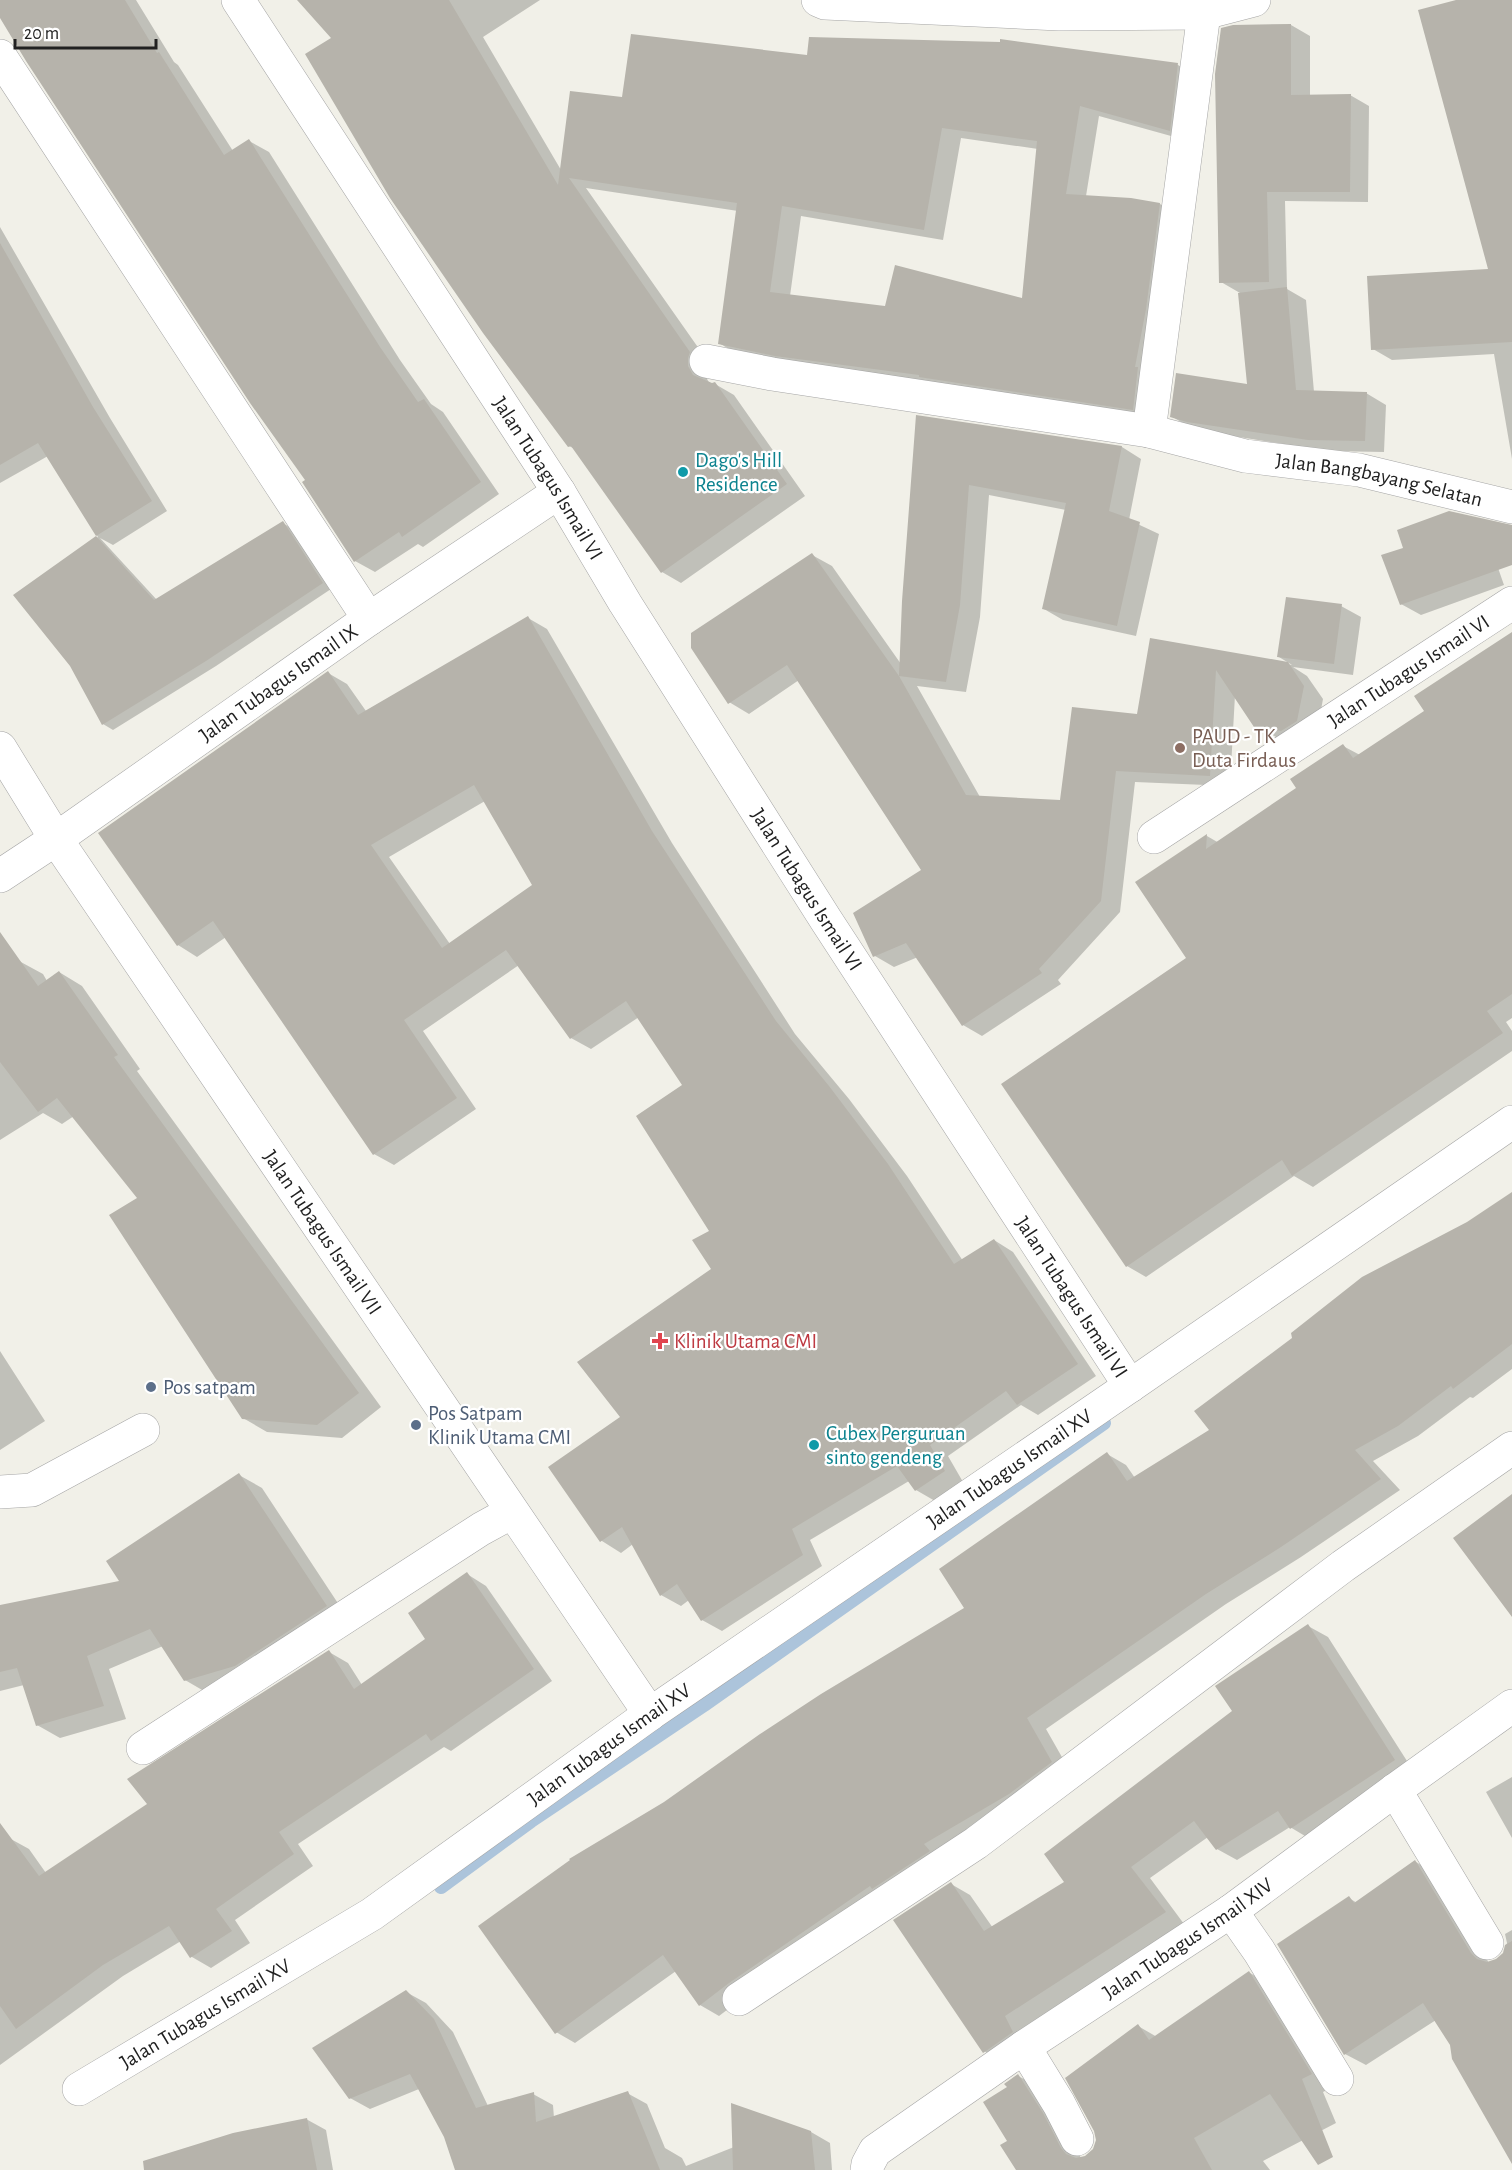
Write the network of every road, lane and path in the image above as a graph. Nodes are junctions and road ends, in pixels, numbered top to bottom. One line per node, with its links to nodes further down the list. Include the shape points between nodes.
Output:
1 (238, 0): 8 (street, Jalan Tubagus Ismail VI)
2 (818, 0): 4 (street, via 1059,14)
3 (1254, 0): 4 (street)
4 (1204, 13): 7 (street)
5 (0, 56): 11 (street)
6 (706, 362): 7 (street, Jalan Bangbayang Selatan)
7 (1149, 431): 9 (street, Jalan Bangbayang Selatan, via 1245,456 1359,470)
8 (559, 492): 11 (street, Jalan Tubagus Ismail IX); 17 (street, Jalan Tubagus Ismail VI, via 624,603 826,920)
9 (1512, 507)
10 (1512, 603): 13 (street, Jalan Tubagus Ismail VI)
11 (369, 619): 14 (street, Jalan Tubagus Ismail IX)
12 (0, 748): 14 (street, Jalan Tubagus Ismail VII)
13 (1154, 837)
14 (56, 839): 15 (street, Jalan Tubagus Ismail IX); 21 (street, Jalan Tubagus Ismail VII)
15 (0, 876)
16 (1512, 1122): 17 (street, Jalan Tubagus Ismail VI)
17 (1130, 1386): 23 (street, Jalan Tubagus Ismail XV)
18 (142, 1430): 20 (street, via 32,1490)
19 (1512, 1448): 28 (street, via 1343,1566 976,1843)
20 (0, 1492)
21 (512, 1512): 23 (street, Jalan Tubagus Ismail VII); 24 (street)
22 (1512, 1706): 25 (street, Jalan Tubagus Ismail XIV)
23 (650, 1714): 31 (street, Jalan Tubagus Ismail XV, via 372,1914)
24 (143, 1748)
25 (1395, 1790): 26 (street, Jalan Tubagus Ismail XIV); 27 (street)
26 (1232, 1911): 29 (street, Jalan Tubagus Ismail XIV); 30 (street)
27 (1487, 1943)
28 (739, 1999)
29 (1024, 2047): 32 (street); 33 (street, Jalan Tubagus Ismail XIV, via 875,2151)
30 (1337, 2079)
31 (79, 2089)
32 (1077, 2139)
33 (867, 2170)

